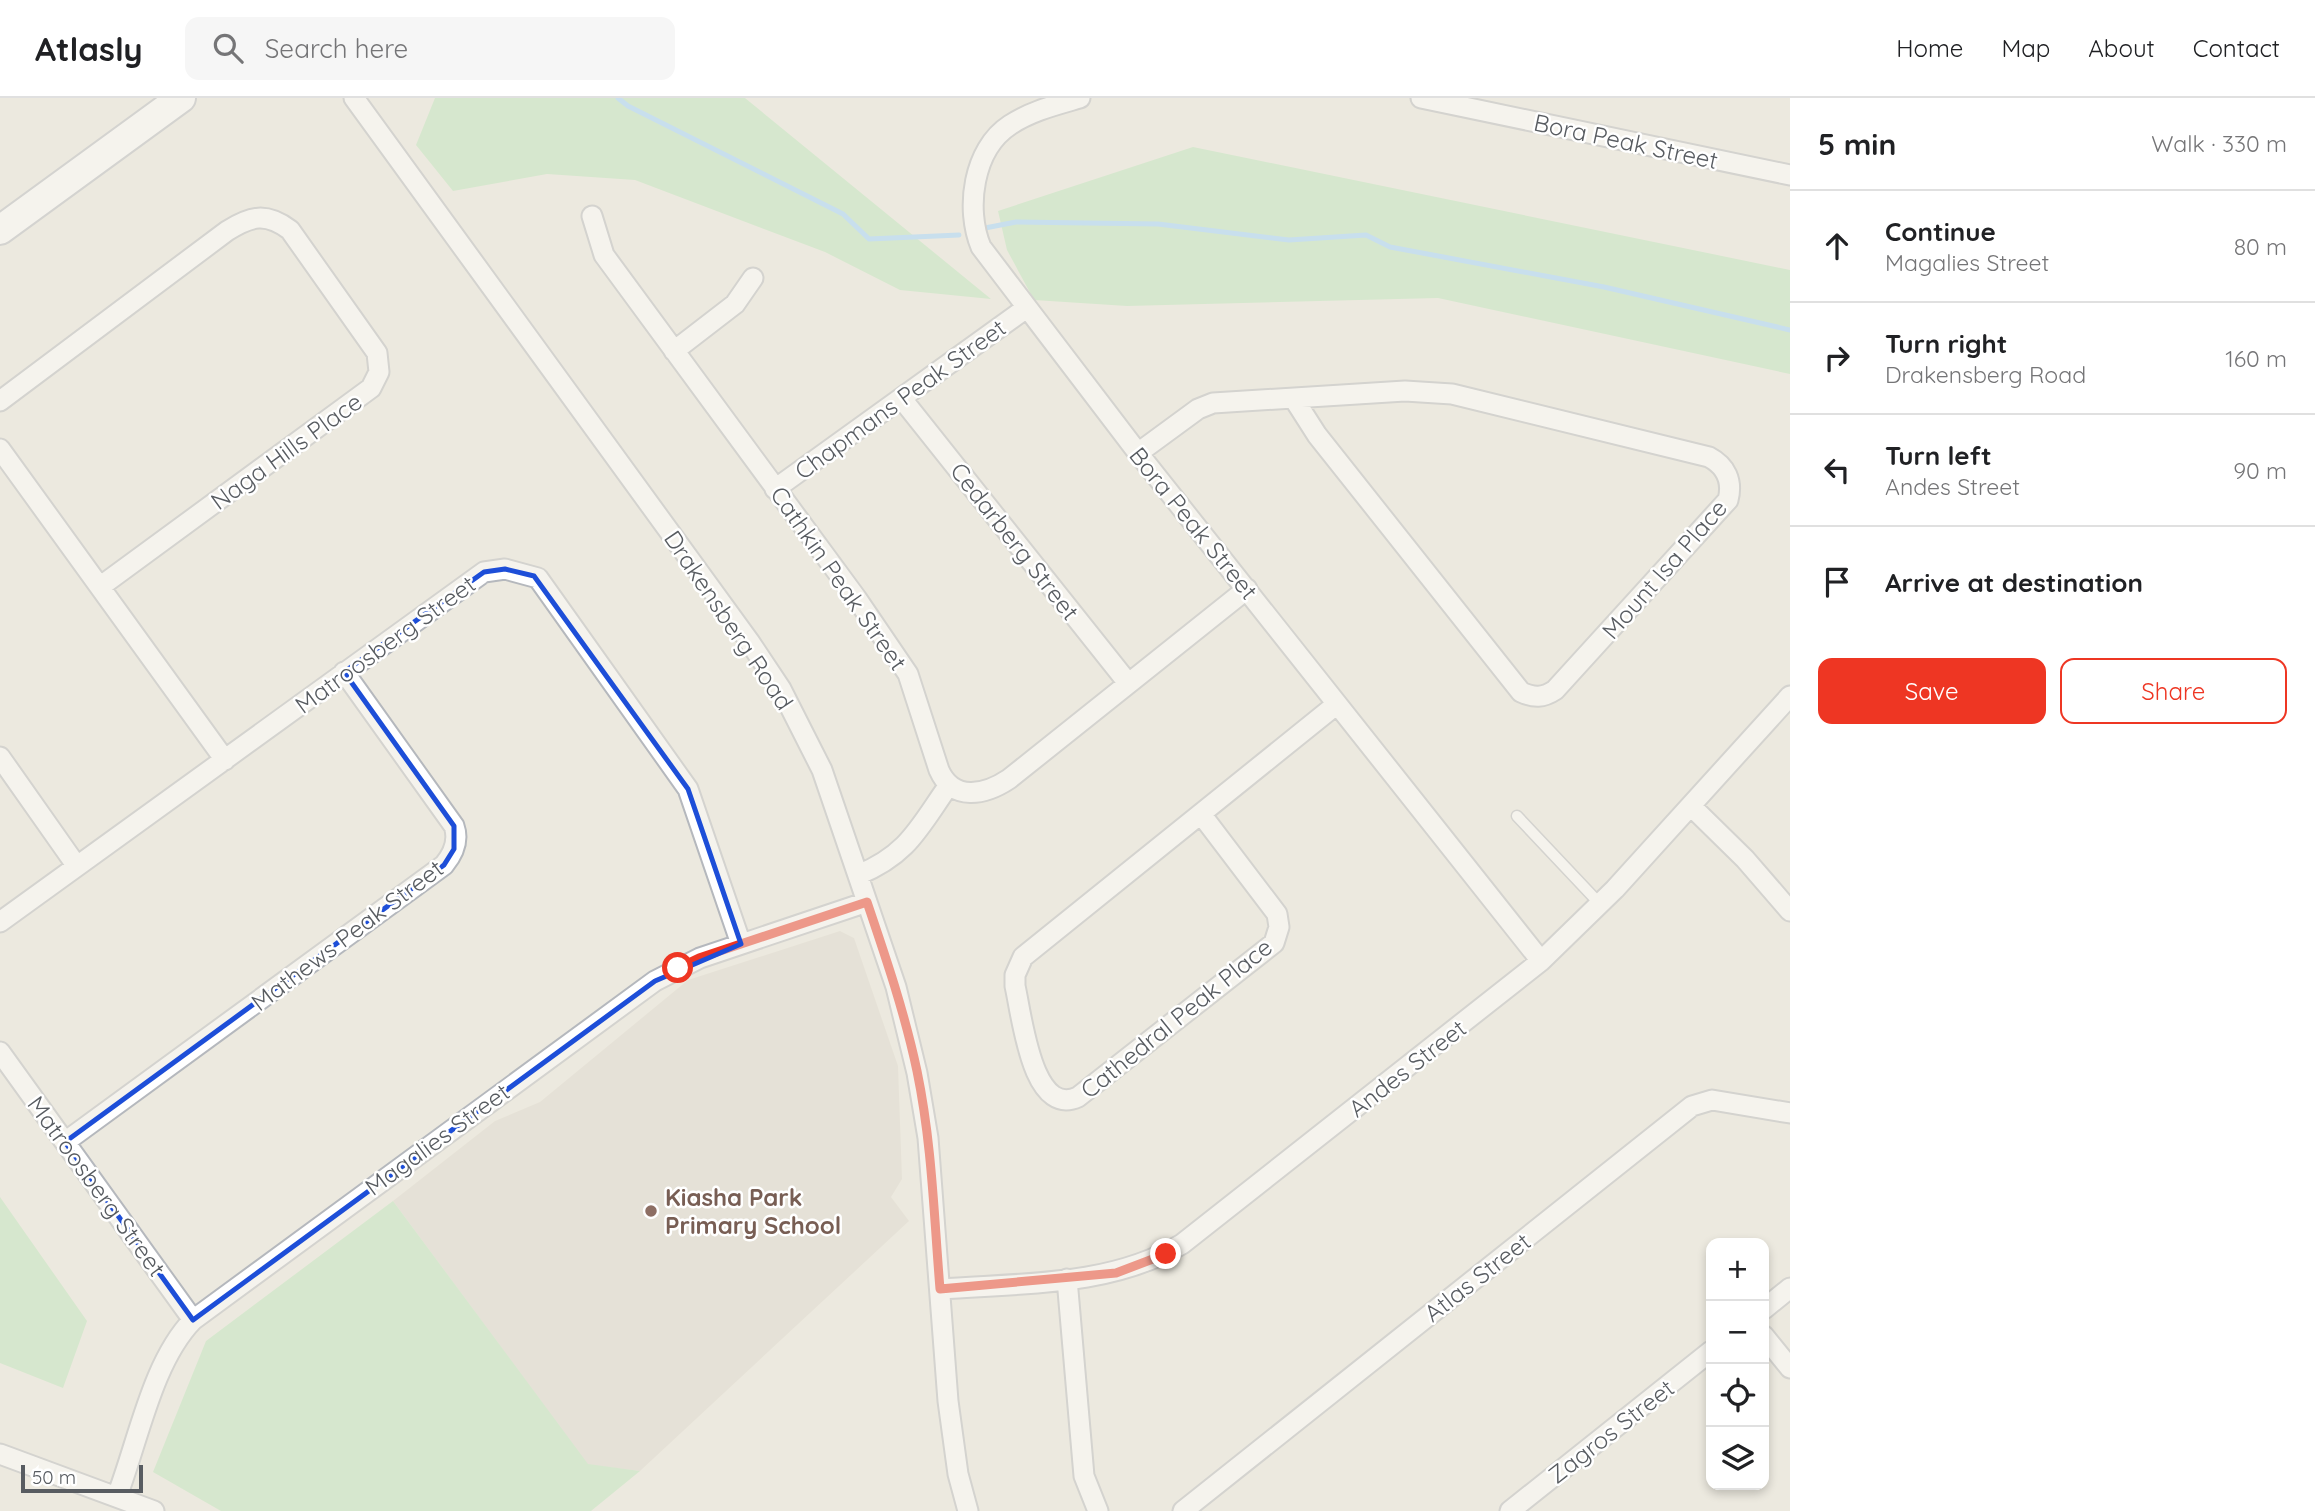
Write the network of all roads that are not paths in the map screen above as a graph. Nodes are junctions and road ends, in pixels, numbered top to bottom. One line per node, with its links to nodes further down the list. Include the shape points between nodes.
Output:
1 (181, 98): 8 (street)
2 (354, 98): 31 (street, Drakensberg Road, via 775,680 822,770)
3 (1080, 98): 10 (street, Bora Peak Street, via 1030,113 1008,126 992,142 978,174 973,208 976,234 989,261)
4 (1421, 98): 5 (street, Bora Peak Street)
5 (1451, 101): 6 (street, Bora Peak Street)
6 (1790, 175)
7 (592, 216): 11 (street, Cathkin Peak Street, via 604,255)
8 (0, 230)
9 (753, 278): 11 (street, via 735,304)
10 (1026, 309): 12 (street, Chapmans Peak Street); 16 (street, Bora Peak Street)
11 (674, 351): 17 (street, Cathkin Peak Street)
12 (902, 399): 17 (street, Chapmans Peak Street); 21 (street, Cedarberg Street)
13 (1294, 399): 13 (street, Mount Isa Place, via 1405,391 1452,394 1709,457 1724,468 1730,493 1662,575 1555,690 1541,697 1528,695 1490,655 1317,435); 16 (street, Mount Isa Place, via 1213,403)
14 (0, 401): 18 (street, Naga Hills Place, via 227,231 260,216 290,230 377,353 379,372 371,388)
15 (0, 449): 18 (street)
16 (1138, 453): 19 (street, Bora Peak Street)
17 (775, 489): 26 (street, Cathkin Peak Street, via 908,674 939,770)
18 (101, 586): 25 (street)
19 (1247, 589): 21 (street); 23 (street, Bora Peak Street)
20 (344, 672): 25 (street, Matroosberg Street); 36 (street, Matroosberg Street, via 484,572 505,569 538,578 688,789); 40 (street, Mathews Peak Street, via 454,826 451,857)
21 (1128, 683): 26 (street, via 991,791 968,793)
22 (1790, 696): 27 (street, Andes Street)
23 (1337, 704): 28 (street, Cathedral Peak Place); 37 (street, Bora Peak Street)
24 (0, 757): 30 (street)
25 (225, 760): 30 (street, Matroosberg Street)
26 (949, 785): 31 (street, via 904,848 885,864)
27 (1691, 806): 32 (street); 34 (street, Andes Street)
28 (1201, 814): 28 (street, Cathedral Peak Place, via 1023,957 1015,986 1039,1082 1052,1097 1066,1101 1079,1097 1276,939 1278,914)
29 (1517, 816): 34 (lane)
30 (76, 865): 35 (street, Matroosberg Street)
31 (858, 875): 33 (street, Drakensberg Road)
32 (1787, 900)
33 (867, 902): 36 (street, Magalies Street); 43 (street, Drakensberg Road, via 896,987 917,1073 928,1138)
34 (1600, 904): 37 (street, Andes Street)
35 (0, 922)
36 (741, 944): 45 (street, Magalies Street, via 699,958 655,981)
37 (1541, 961): 41 (street, Andes Street, via 1182,1244 1133,1268)
38 (0, 1052): 40 (street, Matroosberg Street)
39 (1790, 1113): 54 (street, Atlas Street, via 1712,1100 1692,1106)
40 (65, 1142): 45 (street, Matroosberg Street)
41 (1067, 1279): 43 (street, Andes Street); 53 (street, via 1084,1476)
42 (1790, 1288): 44 (street)
43 (940, 1289): 52 (street, Drakensberg Road, via 948,1401)
44 (1769, 1305)
45 (193, 1320): 50 (street, Magalies Street, via 163,1368)
46 (1769, 1342): 48 (street)
47 (1706, 1355): 55 (street, Zagros Street)
48 (1790, 1368)
49 (0, 1454): 50 (street)
50 (117, 1496): 51 (street)
51 (154, 1511)
52 (968, 1511)
53 (1098, 1511)
54 (1183, 1511)
55 (1510, 1511)

